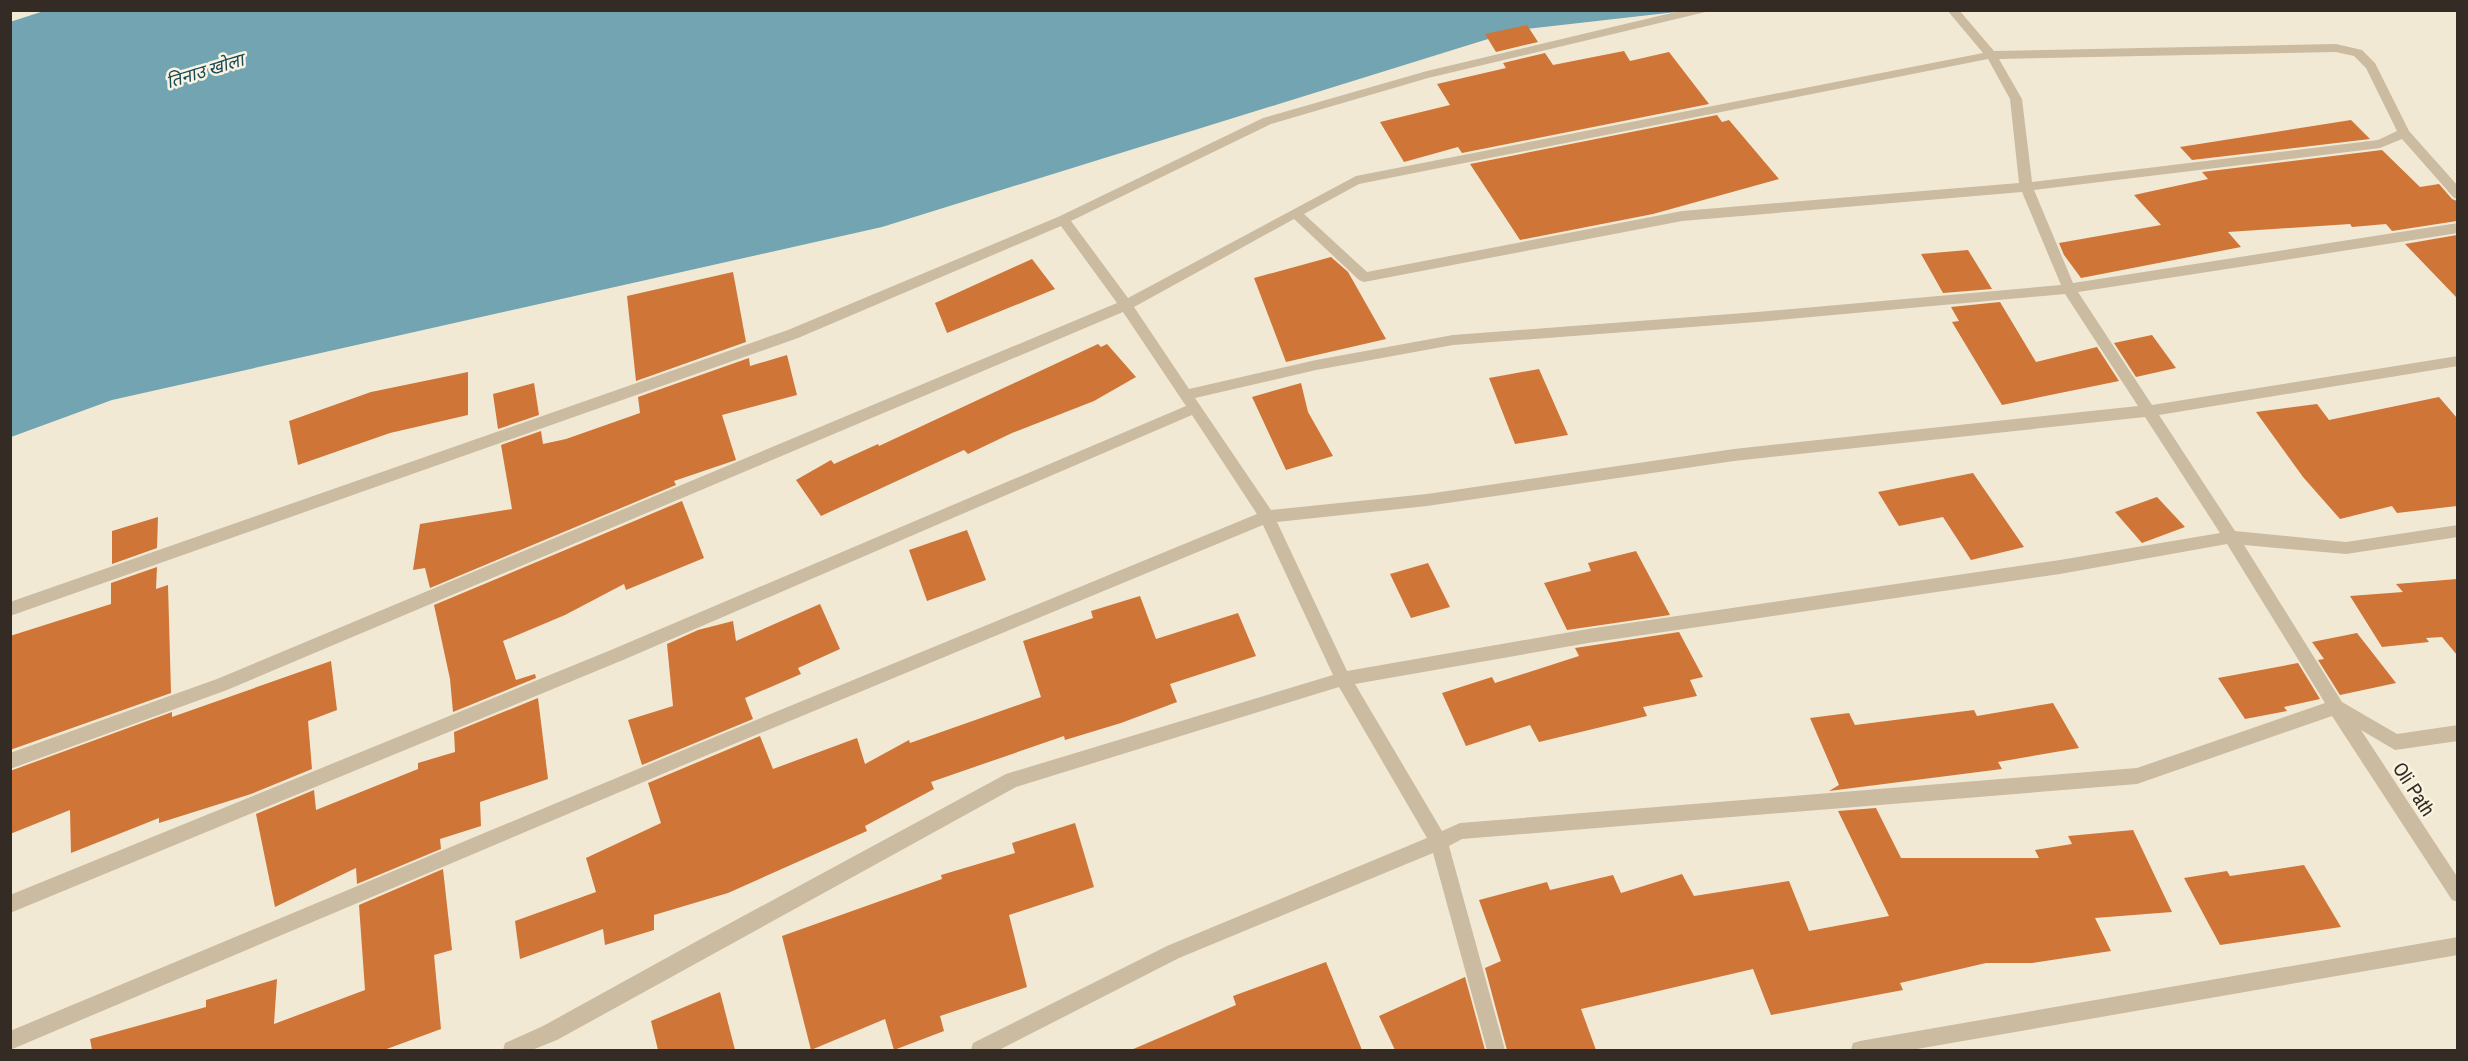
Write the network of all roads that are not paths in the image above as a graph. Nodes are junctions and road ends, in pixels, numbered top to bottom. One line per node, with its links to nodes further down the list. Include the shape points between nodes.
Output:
1 (1709, 10): 8 (street, via 1427,75 1267,121)
2 (1952, 10): 3 (street, Oli Path)
3 (1991, 55): 4 (street, via 2336,48 2358,53 2371,66); 5 (street, Oli Path, via 2016,99); 7 (street, via 1356,180)
4 (2404, 133): 5 (street, via 2380,144); 6 (street)
5 (2026, 187): 7 (street, via 1682,216 1364,277); 10 (street, Oli Path)
6 (2457, 195)
7 (1295, 213): 11 (street)
8 (1063, 220): 11 (street); 19 (street, via 793,334)
9 (2457, 228): 10 (street)
10 (2069, 289): 13 (street, via 1453,340); 15 (street, Oli Path)
11 (1126, 305): 13 (street); 23 (street, via 221,685)
12 (2457, 361): 15 (street)
13 (1185, 394): 14 (street)
14 (1195, 408): 16 (street); 26 (street, via 617,655)
15 (2147, 411): 16 (street, via 1734,455 1428,500); 18 (street, Oli Path)
16 (1267, 517): 20 (street); 28 (street, via 688,755)
17 (2457, 531): 18 (street, via 2346,548)
18 (2231, 537): 20 (street, via 2060,567 1588,636); 21 (street, Oli Path)
19 (10, 609)
20 (1343, 679): 24 (street); 29 (street, via 1012,780 550,1034)
21 (2336, 706): 22 (street, via 2395,742); 24 (street, via 2137,776 1460,831); 25 (street, Oli Path)
22 (2457, 733)
23 (10, 761)
24 (1439, 842): 30 (street, via 1173,952); 31 (street)
25 (2457, 894)
26 (10, 904)
27 (2457, 946): 32 (street)
28 (10, 1041)
29 (512, 1050)
30 (980, 1050)
31 (1496, 1050)
32 (1860, 1050)

